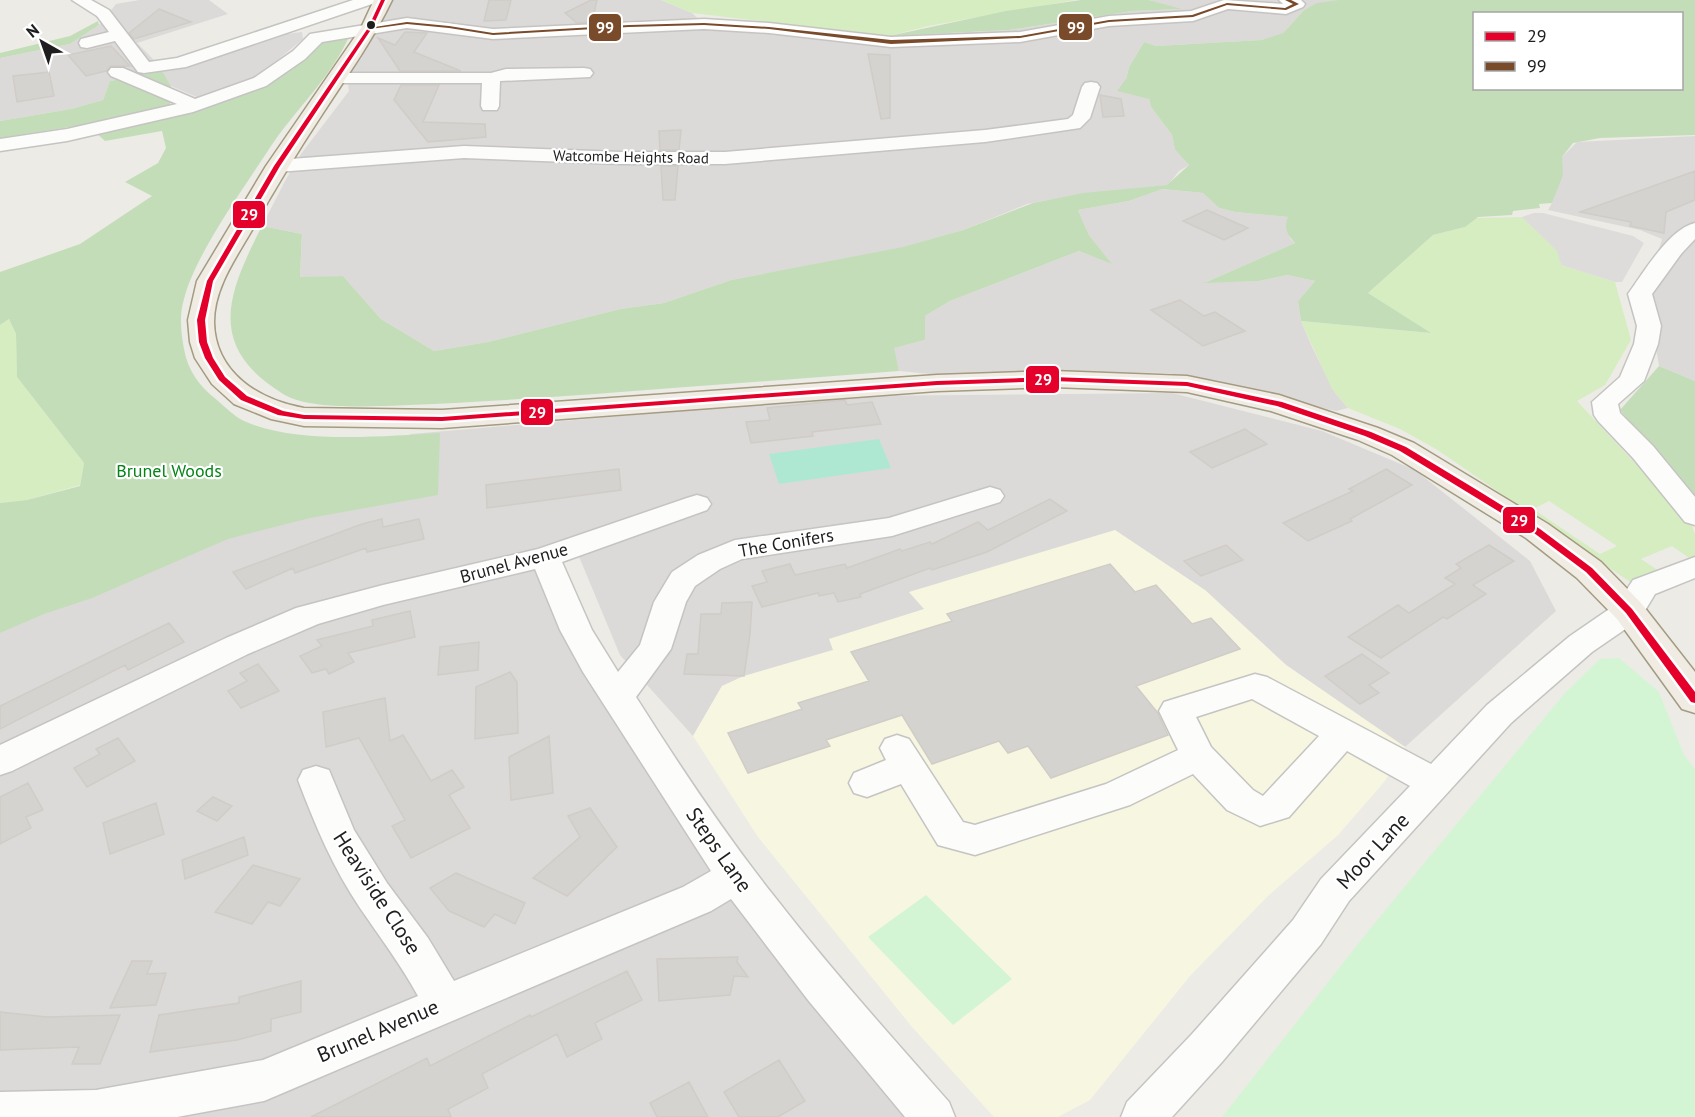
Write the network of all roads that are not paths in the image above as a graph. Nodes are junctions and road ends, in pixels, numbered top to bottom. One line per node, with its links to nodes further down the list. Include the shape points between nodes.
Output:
1 (80, 0): 6 (street, via 102,13)
2 (369, 0): 8 (street)
3 (382, 0): 5 (main road)
4 (1287, 0): 5 (street, via 1297,4 1286,9 1227,4 1193,16 1109,21 1020,37 891,42 704,24 493,34 407,23)
5 (369, 29): 11 (main road); 15 (street, via 316,38 260,82)
6 (119, 35): 7 (street); 8 (street, via 144,68)
7 (87, 43)
8 (180, 63): 14 (street, via 183,72)
9 (117, 72): 14 (street)
10 (584, 73): 12 (street, via 506,74)
11 (336, 78): 12 (street); 18 (main road)
12 (491, 78): 16 (street)
13 (1091, 87): 18 (street, Watcombe Heights Road, via 1081,118 1073,124 986,136 725,158 464,152)
14 (154, 88): 15 (street)
15 (194, 105): 17 (street, via 67,135)
16 (490, 106)
17 (0, 144)
18 (277, 166): 25 (main road, via 210,281 201,320 203,342 222,378 244,398 281,414 442,419 937,383 1053,379 1187,384 1279,404 1402,449 1537,531 1589,570)
19 (1695, 229): 22 (street, via 1631,288 1649,326 1646,344 1631,381 1605,402 1607,415)
20 (990, 496): 26 (street, The Conifers, via 892,526 735,550 709,562 683,579 670,602 655,649)
21 (697, 504): 23 (street, Brunel Avenue)
22 (1695, 516)
23 (545, 557): 26 (street, Steps Lane, via 573,626 600,674); 30 (street, Brunel Avenue, via 307,616)
24 (1695, 567): 25 (street, via 1644,587)
25 (1629, 611): 27 (main road); 33 (street, Moor Lane, via 1581,644 1499,714)
26 (618, 696): 34 (street, Steps Lane)
27 (1695, 699)
28 (1344, 733): 29 (street, via 1276,807 1260,811 1240,800); 29 (street, via 1255,686 1176,711); 33 (street)
29 (1198, 756): 32 (street, via 1118,795 975,840 951,834 903,757)
30 (0, 760)
31 (316, 780): 35 (street, Heaviside Close, via 337,835 373,895 414,950)
32 (867, 783)
33 (1436, 783): 38 (street, Moor Lane, via 1335,890 1307,932)
34 (736, 876): 35 (street, Brunel Avenue, via 697,899); 37 (street, Steps Lane, via 840,1008)
35 (444, 1003): 36 (street, Brunel Avenue, via 264,1080 96,1111)
36 (0, 1113)
37 (933, 1117)
38 (1143, 1117)

